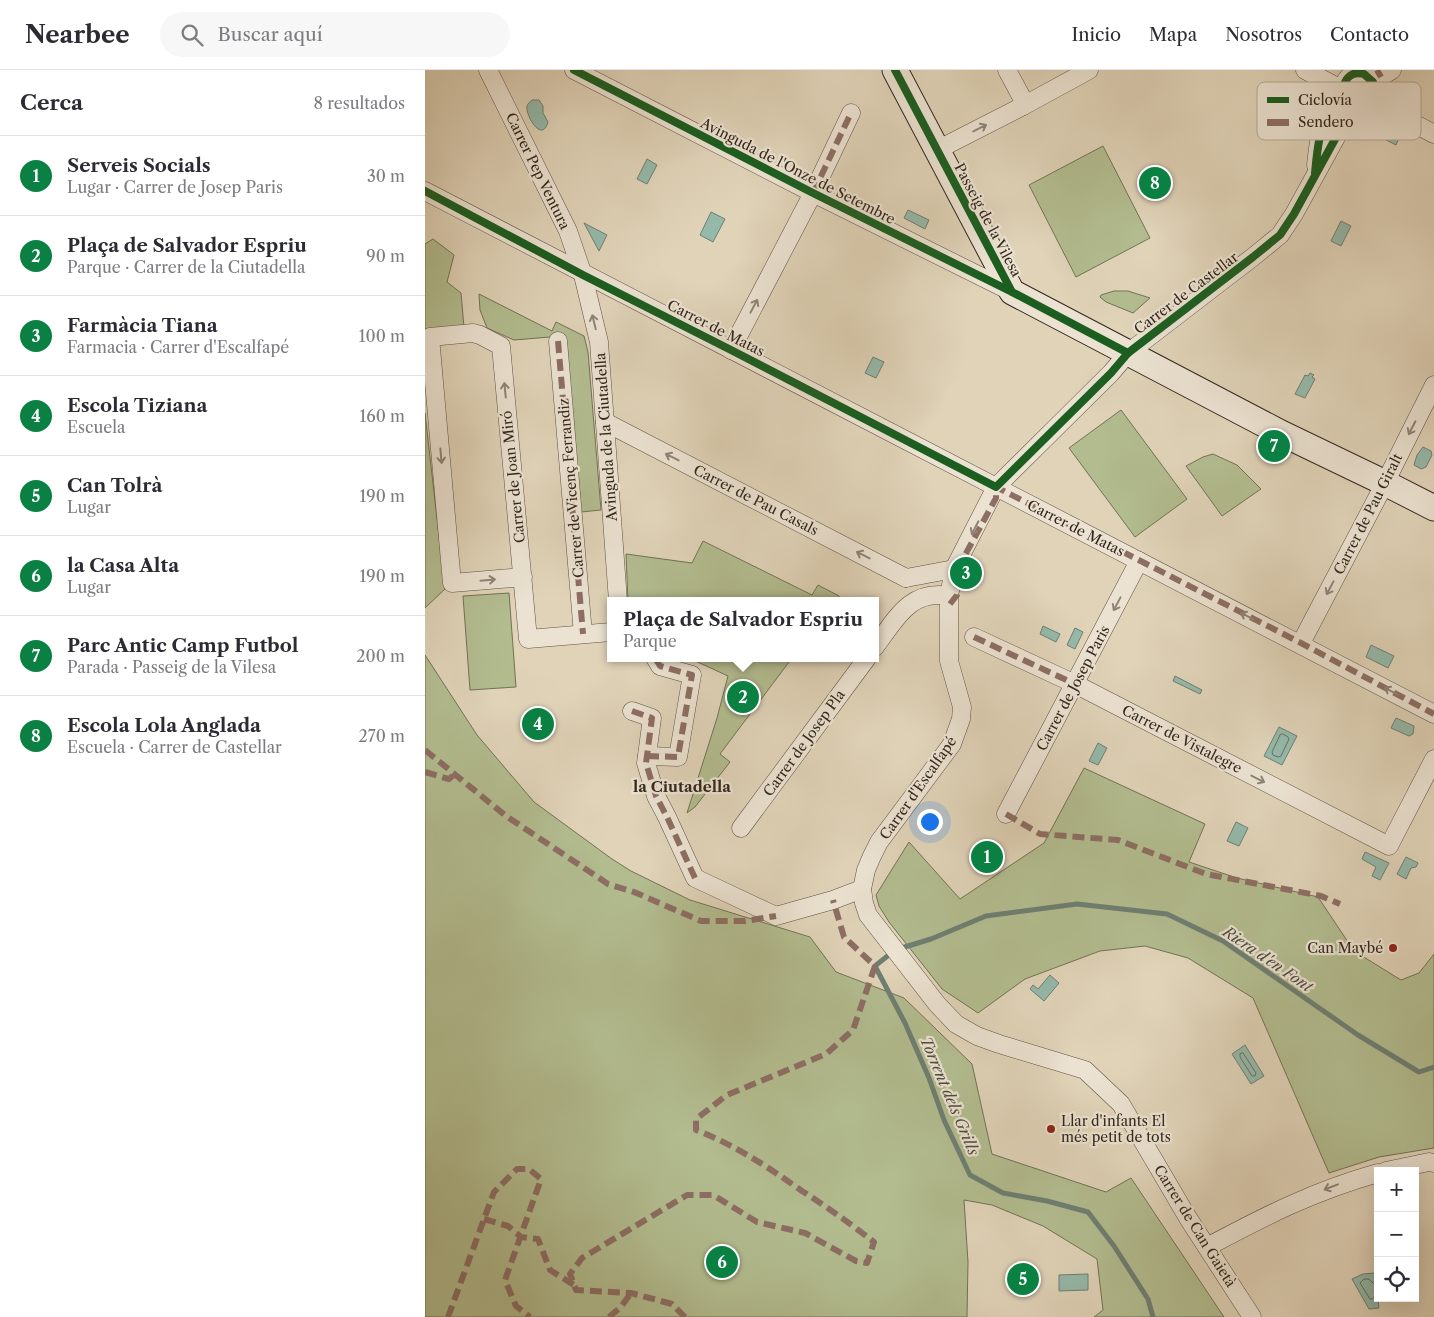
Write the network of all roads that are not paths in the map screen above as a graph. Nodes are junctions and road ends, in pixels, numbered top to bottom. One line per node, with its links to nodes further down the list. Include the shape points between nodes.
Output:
1 (488, 70): 20 (street, Carrer Pep Ventura, via 568,231)
2 (574, 70): 19 (street, Avinguda de l'Onze de Setembre)
3 (895, 70): 17 (street, Passeig de la Vilesa)
4 (1007, 70): 12 (street)
5 (1089, 70): 12 (street)
6 (1305, 70): 8 (street)
7 (1392, 70): 11 (street)
8 (1337, 82)
9 (1351, 82): 10 (street, via 1359,72)
10 (1368, 82)
11 (1380, 82)
12 (1023, 106): 17 (street, one-way to 12)
13 (851, 113): 19 (street)
14 (1421, 127): 15 (street)
15 (1434, 134)
16 (1334, 140): 24 (street, Carrer de Castellar, via 1286,228)
17 (937, 150): 21 (street, Passeig de la Vilesa)
18 (425, 191): 20 (street, Carrer de Matas)
19 (813, 193): 21 (street, Avinguda de l'Onze de Setembre); 23 (street, one-way to 19)
20 (583, 274): 23 (street, Carrer de Matas); 26 (street, Avinguda de la Ciutadella, one-way to 20, via 599,342)
21 (1012, 292): 24 (street, Passeig de la Vilesa)
22 (558, 341): 38 (street, Carrer de Vicenç Ferrandiz)
23 (731, 350): 28 (street, Carrer de Matas)
24 (1128, 352): 27 (street, Passeig de la Vilesa, via 1281,433); 28 (street, Carrer de Castellar, via 1111,373)
25 (1434, 384): 27 (street, Carrer de Pau Giralt, one-way to 27)
26 (605, 422): 32 (street, Carrer de Pau Casals, one-way to 26); 35 (street, Avinguda de la Ciutadella)
27 (1385, 483): 29 (street, Passeig de la Vilesa); 41 (street, Carrer de Pau Giralt, one-way to 41)
28 (996, 487): 30 (street, Carrer de Matas); 31 (street, Carrer d'Escalfapé, one-way to 31)
29 (1434, 508)
30 (1139, 561): 41 (street, Carrer de Matas, one-way to 30); 44 (street, Carrer de Josep Paris, one-way to 44)
31 (954, 569): 32 (street); 34 (street, Carrer d'Escalfapé)
32 (917, 576): 34 (street, via 943,584); 36 (street, via 908,589)
33 (523, 578): 33 (street, Carrer de Joan Miró, one-way to 33, via 501,346 473,333 430,338 452,583); 38 (street, Carrer de Joan Miró, via 528,639)
34 (949, 596): 36 (street); 51 (street, Carrer d'Escalfapé, via 949,661 962,707 961,719 952,744 879,842 866,870)
35 (619, 597)
36 (912, 603): 40 (street)
37 (607, 632): 38 (street)
38 (583, 634)
39 (973, 637): 44 (street, Carrer de Vistalegre)
40 (879, 642)
41 (1301, 643): 46 (street, Carrer de Matas, one-way to 41)
42 (658, 662): 47 (street, via 660,666 692,675 678,758)
43 (864, 662): 50 (street, Carrer de Josep Pla)
44 (1075, 684): 48 (street, Carrer de Vistalegre, one-way to 48, via 1389,846); 49 (street, Carrer de Josep Paris)
45 (632, 712): 47 (street, via 652,718)
46 (1434, 714)
47 (647, 756): 51 (street, via 646,763 656,796 695,878 776,916)
48 (1434, 759)
49 (1006, 814)
50 (741, 828)
51 (862, 889): 55 (street, Carrer de Can Gaietà, via 868,914 956,1024 977,1036 1085,1070 1121,1104)
52 (1434, 1163): 53 (street)
53 (1405, 1167)
54 (1374, 1174): 55 (street, one-way to 55, via 1300,1199)
55 (1207, 1247): 56 (street, Carrer de Can Gaietà)
56 (1252, 1317)

